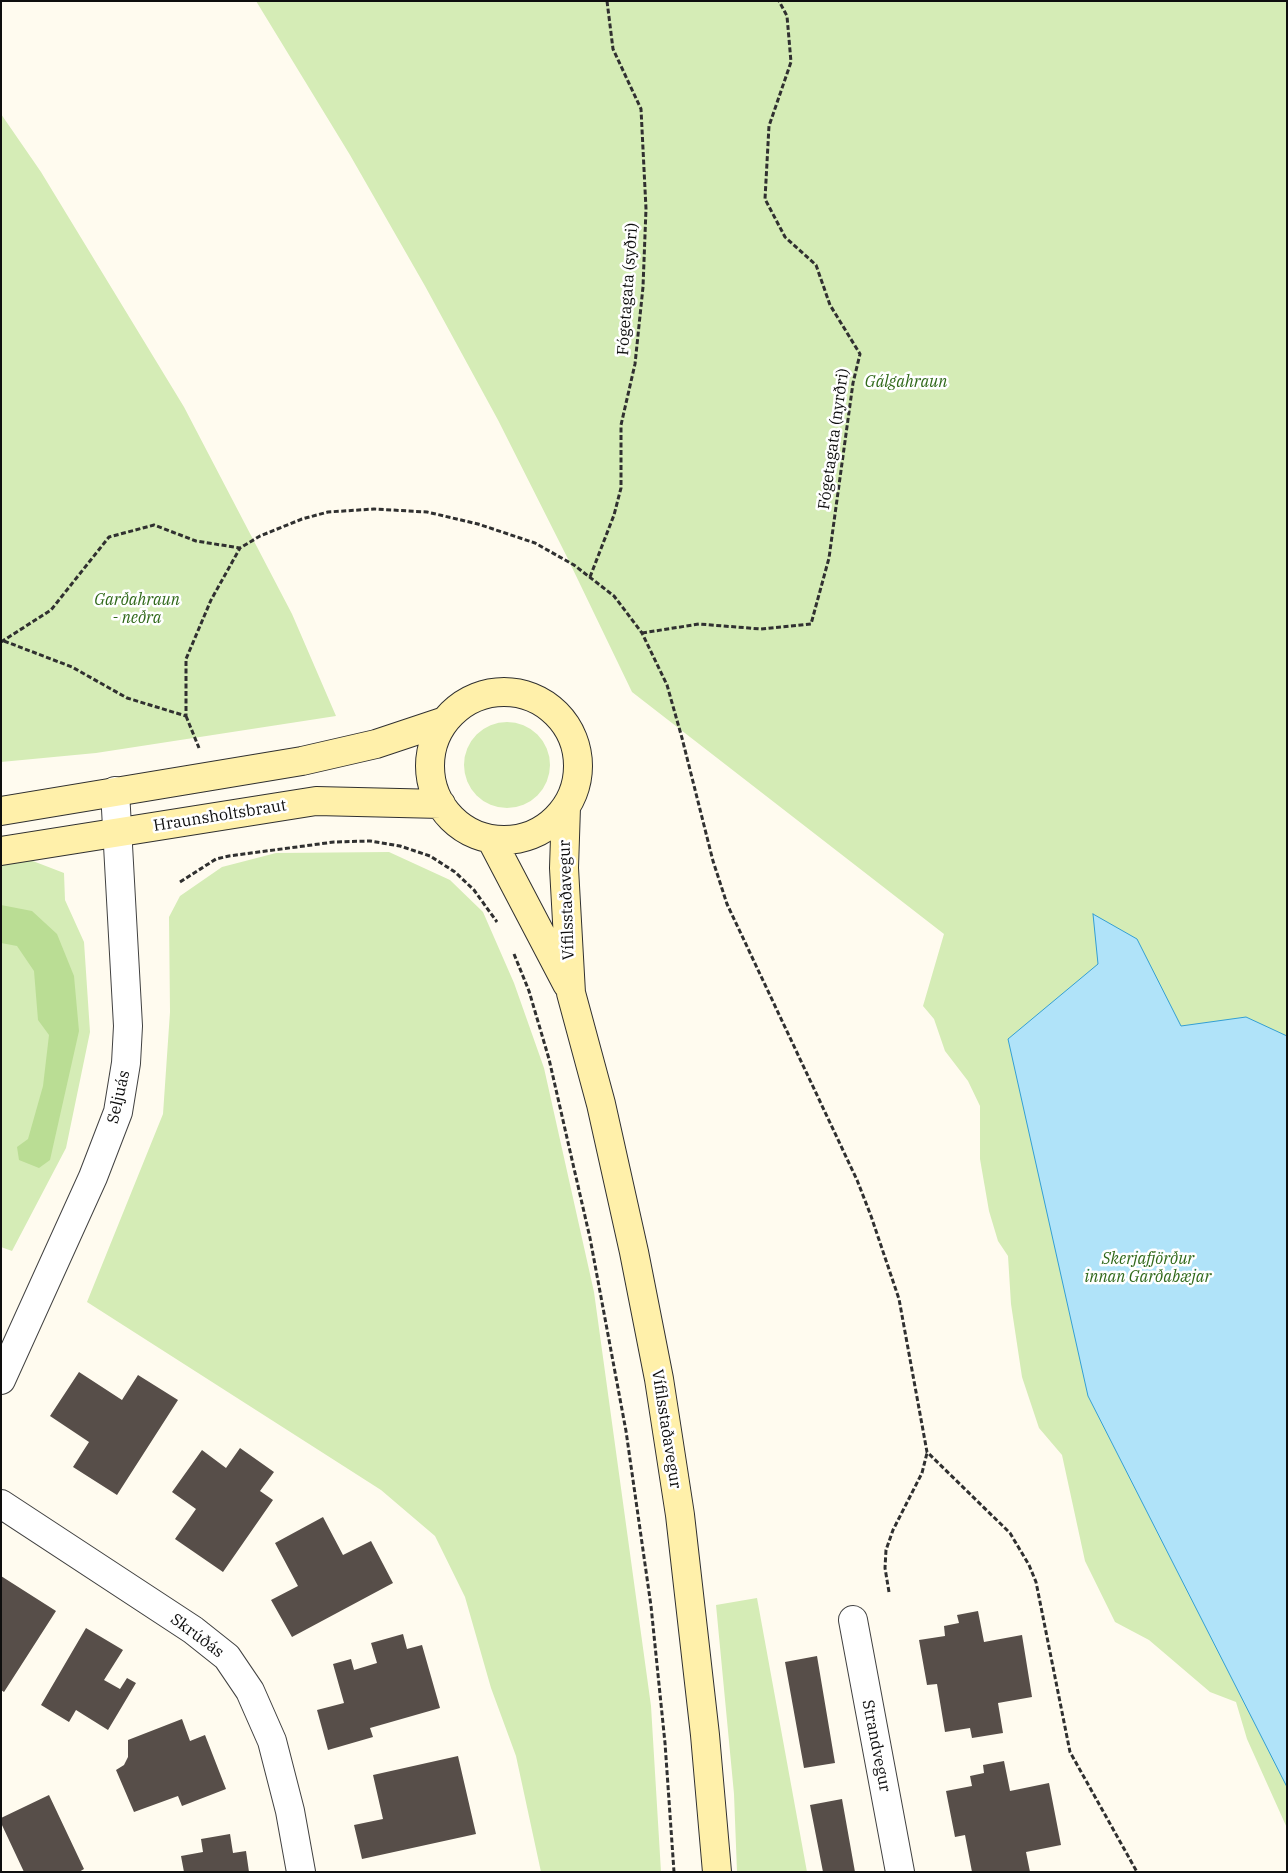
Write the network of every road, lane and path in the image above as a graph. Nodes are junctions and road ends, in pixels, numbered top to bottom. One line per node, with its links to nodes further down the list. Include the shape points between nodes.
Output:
1 (607, 1): 4 (path, Fógetagata (syðri), via 613,49 641,109 646,209 643,287 635,364 621,425 621,488)
2 (779, 1): 5 (path, Fógetagata (nyrðri), via 787,16 791,62 769,126 765,198 786,237 816,265 830,306 860,354 852,383 830,558 811,624 761,629 699,624)
3 (240, 548): 4 (path, via 260,536 328,512 374,509 427,512 478,524 535,543); 6 (path, via 196,541 154,525 109,537 51,610); 7 (path, via 211,600 186,659)
4 (590, 577): 5 (path, via 614,596)
5 (642, 633): 22 (path, via 667,685 727,904 856,1180 899,1299)
6 (2, 642): 7 (path, via 72,667 127,698)
7 (186, 716): 9 (path)
8 (445, 721): 10 (street, Vífilsstaðavegur, via 376,744 302,761); 11 (street, Vífilsstaðavegur, via 436,736 430,771); 12 (street, Vífilsstaðavegur, via 470,700 493,693 518,693 548,706 564,723 575,745 578,761 574,793)
9 (201, 751)
10 (115, 791): 13 (street); 14 (street, Seljuás)
11 (441, 804): 14 (street, Hraunsholtsbraut, via 316,801); 15 (street, Vífilsstaðavegur, via 454,820 471,832)
12 (566, 808): 15 (street, Vífilsstaðavegur, via 541,831 508,840); 20 (street, Vífilsstaðavegur, via 564,868)
13 (1, 811)
14 (118, 832): 16 (street, Hraunsholtsbraut); 21 (street, Seljuás, via 128,1026 118,1112 94,1177)
15 (491, 839): 20 (street, Vífilsstaðavegur)
16 (1, 851)
17 (180, 882): 18 (path, via 216,859 229,856 334,842 370,841 430,856 455,872 474,890)
18 (499, 924)
19 (512, 948): 27 (path, via 529,991 555,1086 590,1238 626,1431 652,1615)
20 (571, 993): 28 (street, Vífilsstaðavegur, via 611,1150 659,1379 680,1515)
21 (1, 1380)
22 (927, 1452): 24 (path, via 922,1473 886,1550); 30 (path, via 1010,1533 1029,1565 1036,1582 1070,1752)
23 (1, 1504): 26 (street, Skrúðás, via 193,1630 227,1657 250,1690 272,1741)
24 (889, 1592)
25 (853, 1620): 29 (street, Strandvegur)
26 (301, 1872)
27 (674, 1872)
28 (717, 1872)
29 (900, 1872)
30 (1137, 1872)

